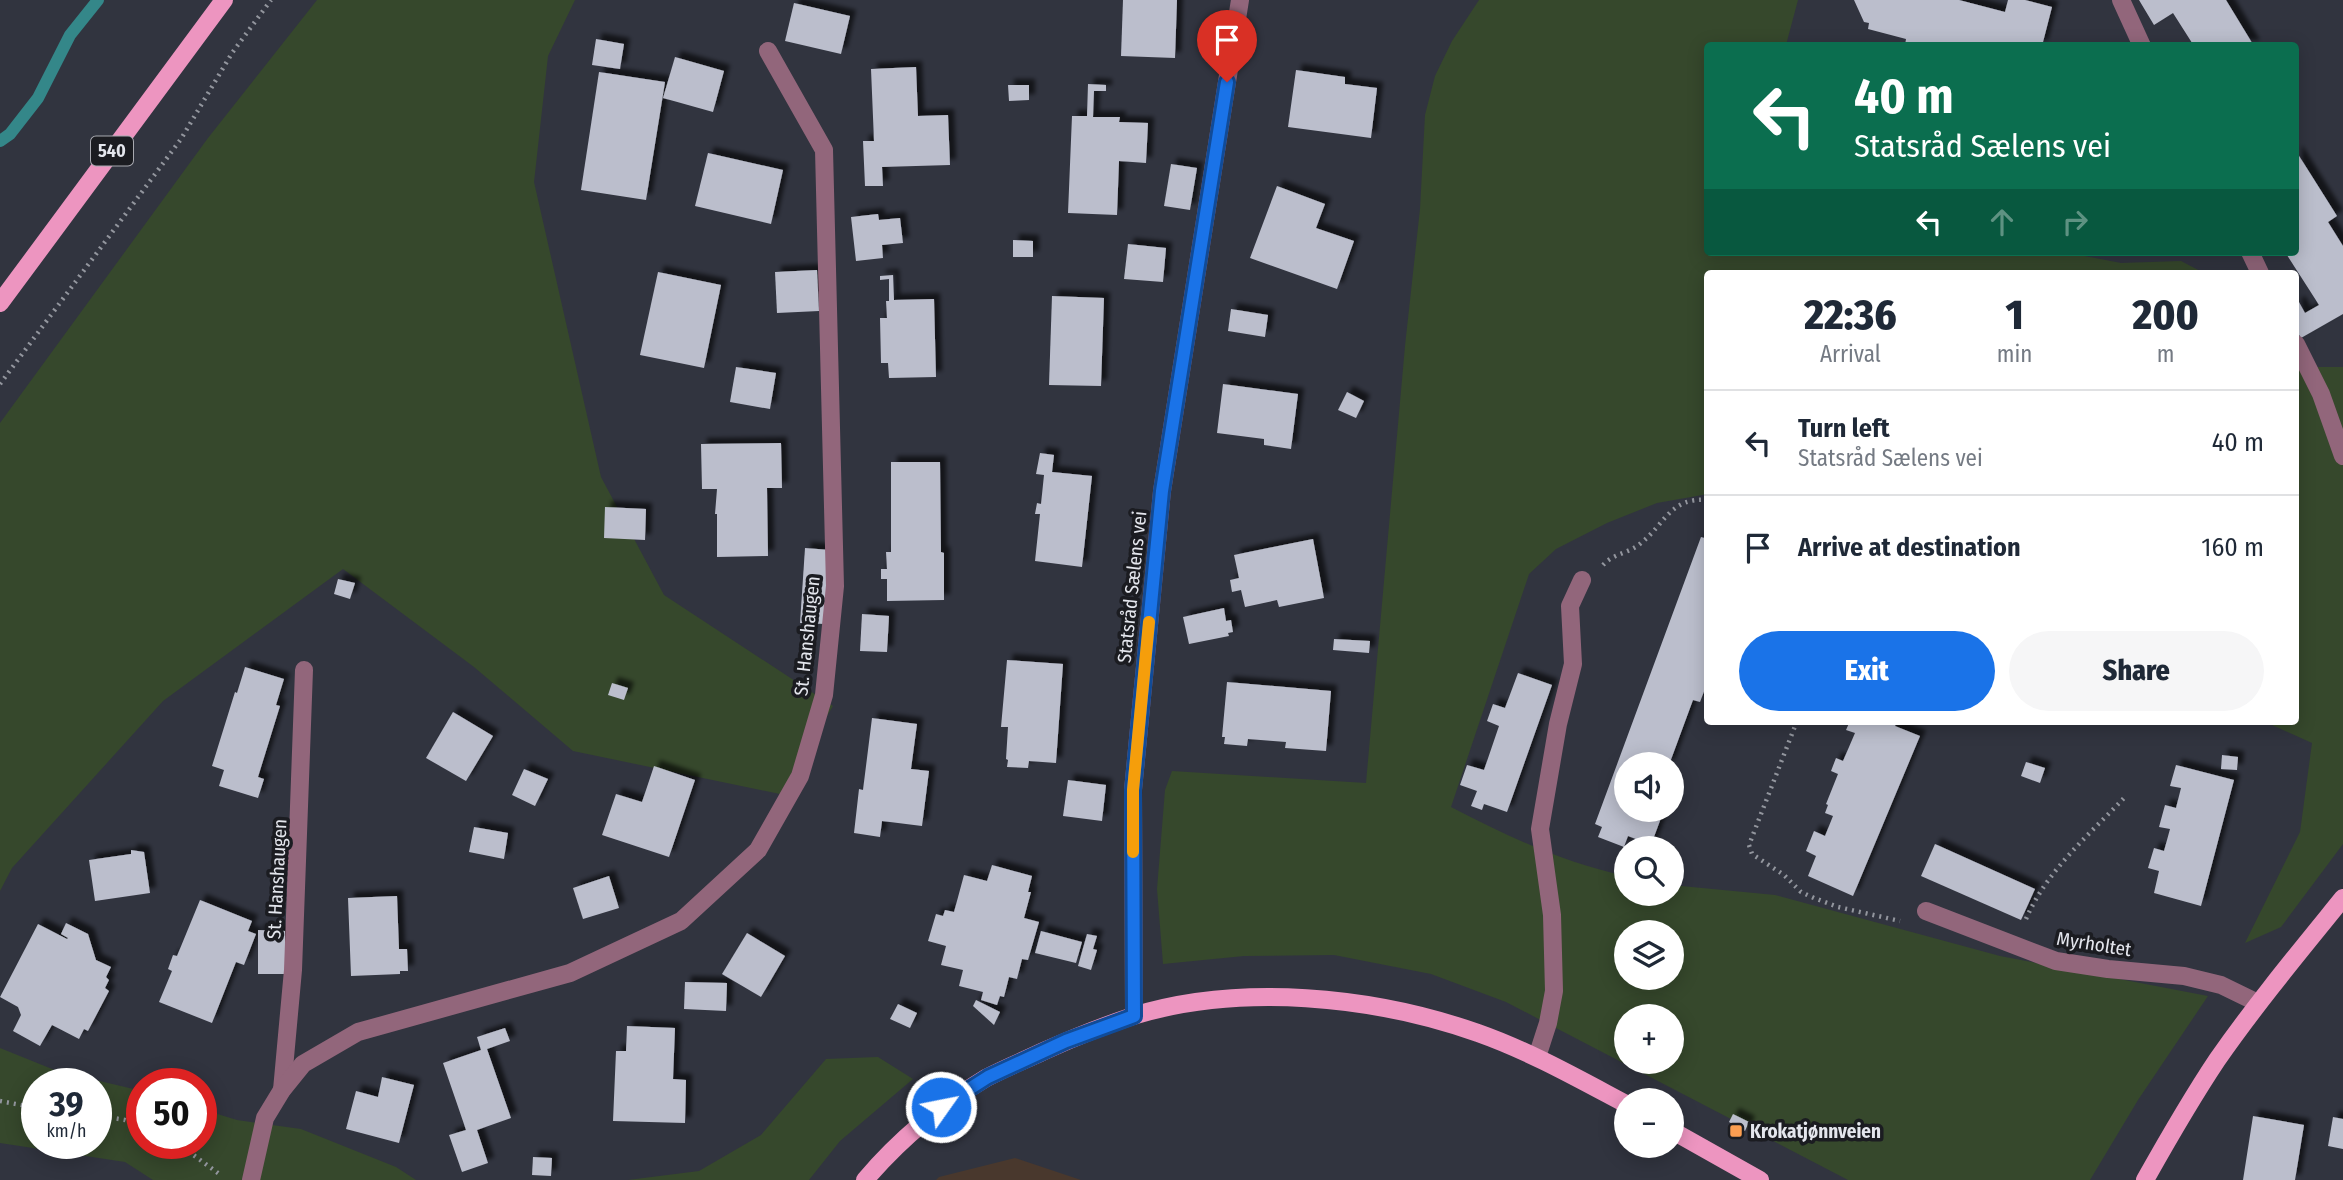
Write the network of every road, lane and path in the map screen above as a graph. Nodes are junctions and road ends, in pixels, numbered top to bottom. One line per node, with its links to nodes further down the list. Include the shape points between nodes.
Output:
1 (224, 0): 7 (main road, 540)
2 (271, 0): 9 (path, via 232,53 181,139)
3 (1240, 0): 20 (street, Statsråd Sælens vei, via 1162,491 1133,790)
4 (2121, 0): 5 (street)
5 (2140, 42)
6 (768, 51): 22 (street, St. Hanshaugen, via 824,150 835,586 824,695 800,776 758,850 681,921 570,973 358,1032 303,1064)
7 (0, 303)
8 (2299, 350): 10 (street, via 2321,394)
9 (0, 384)
10 (2343, 457)
11 (1704, 500): 12 (path, via 1676,506 1641,544 1610,557 1595,577)
12 (1582, 580): 21 (street, via 1570,606 1573,664 1540,828 1552,915 1554,991)
13 (304, 670): 22 (street, St. Hanshaugen, via 293,970)
14 (1795, 725): 17 (path, via 1749,845 1752,854 1801,892 1838,907 1908,922)
15 (2125, 797): 18 (path, via 2054,871)
16 (2343, 898): 19 (main road)
17 (1926, 911): 18 (street, Myrholtet)
18 (2015, 946): 19 (street, Myrholtet, via 2056,961 2184,976 2221,985)
19 (2258, 1003): 32 (main road, via 2177,1122)
20 (1134, 1016): 21 (main road, via 1238,998 1300,997 1425,1017 1478,1032); 30 (main road, via 988,1077 941,1107)
21 (1537, 1057): 23 (main road)
22 (282, 1090): 29 (street, St. Hanshaugen, via 265,1118)
23 (1614, 1098)
24 (0, 1101): 25 (path)
25 (21, 1105)
26 (1684, 1137): 31 (main road)
27 (197, 1159): 28 (path)
28 (229, 1180)
29 (251, 1180)
30 (865, 1180)
31 (1760, 1180)
32 (2145, 1180)

